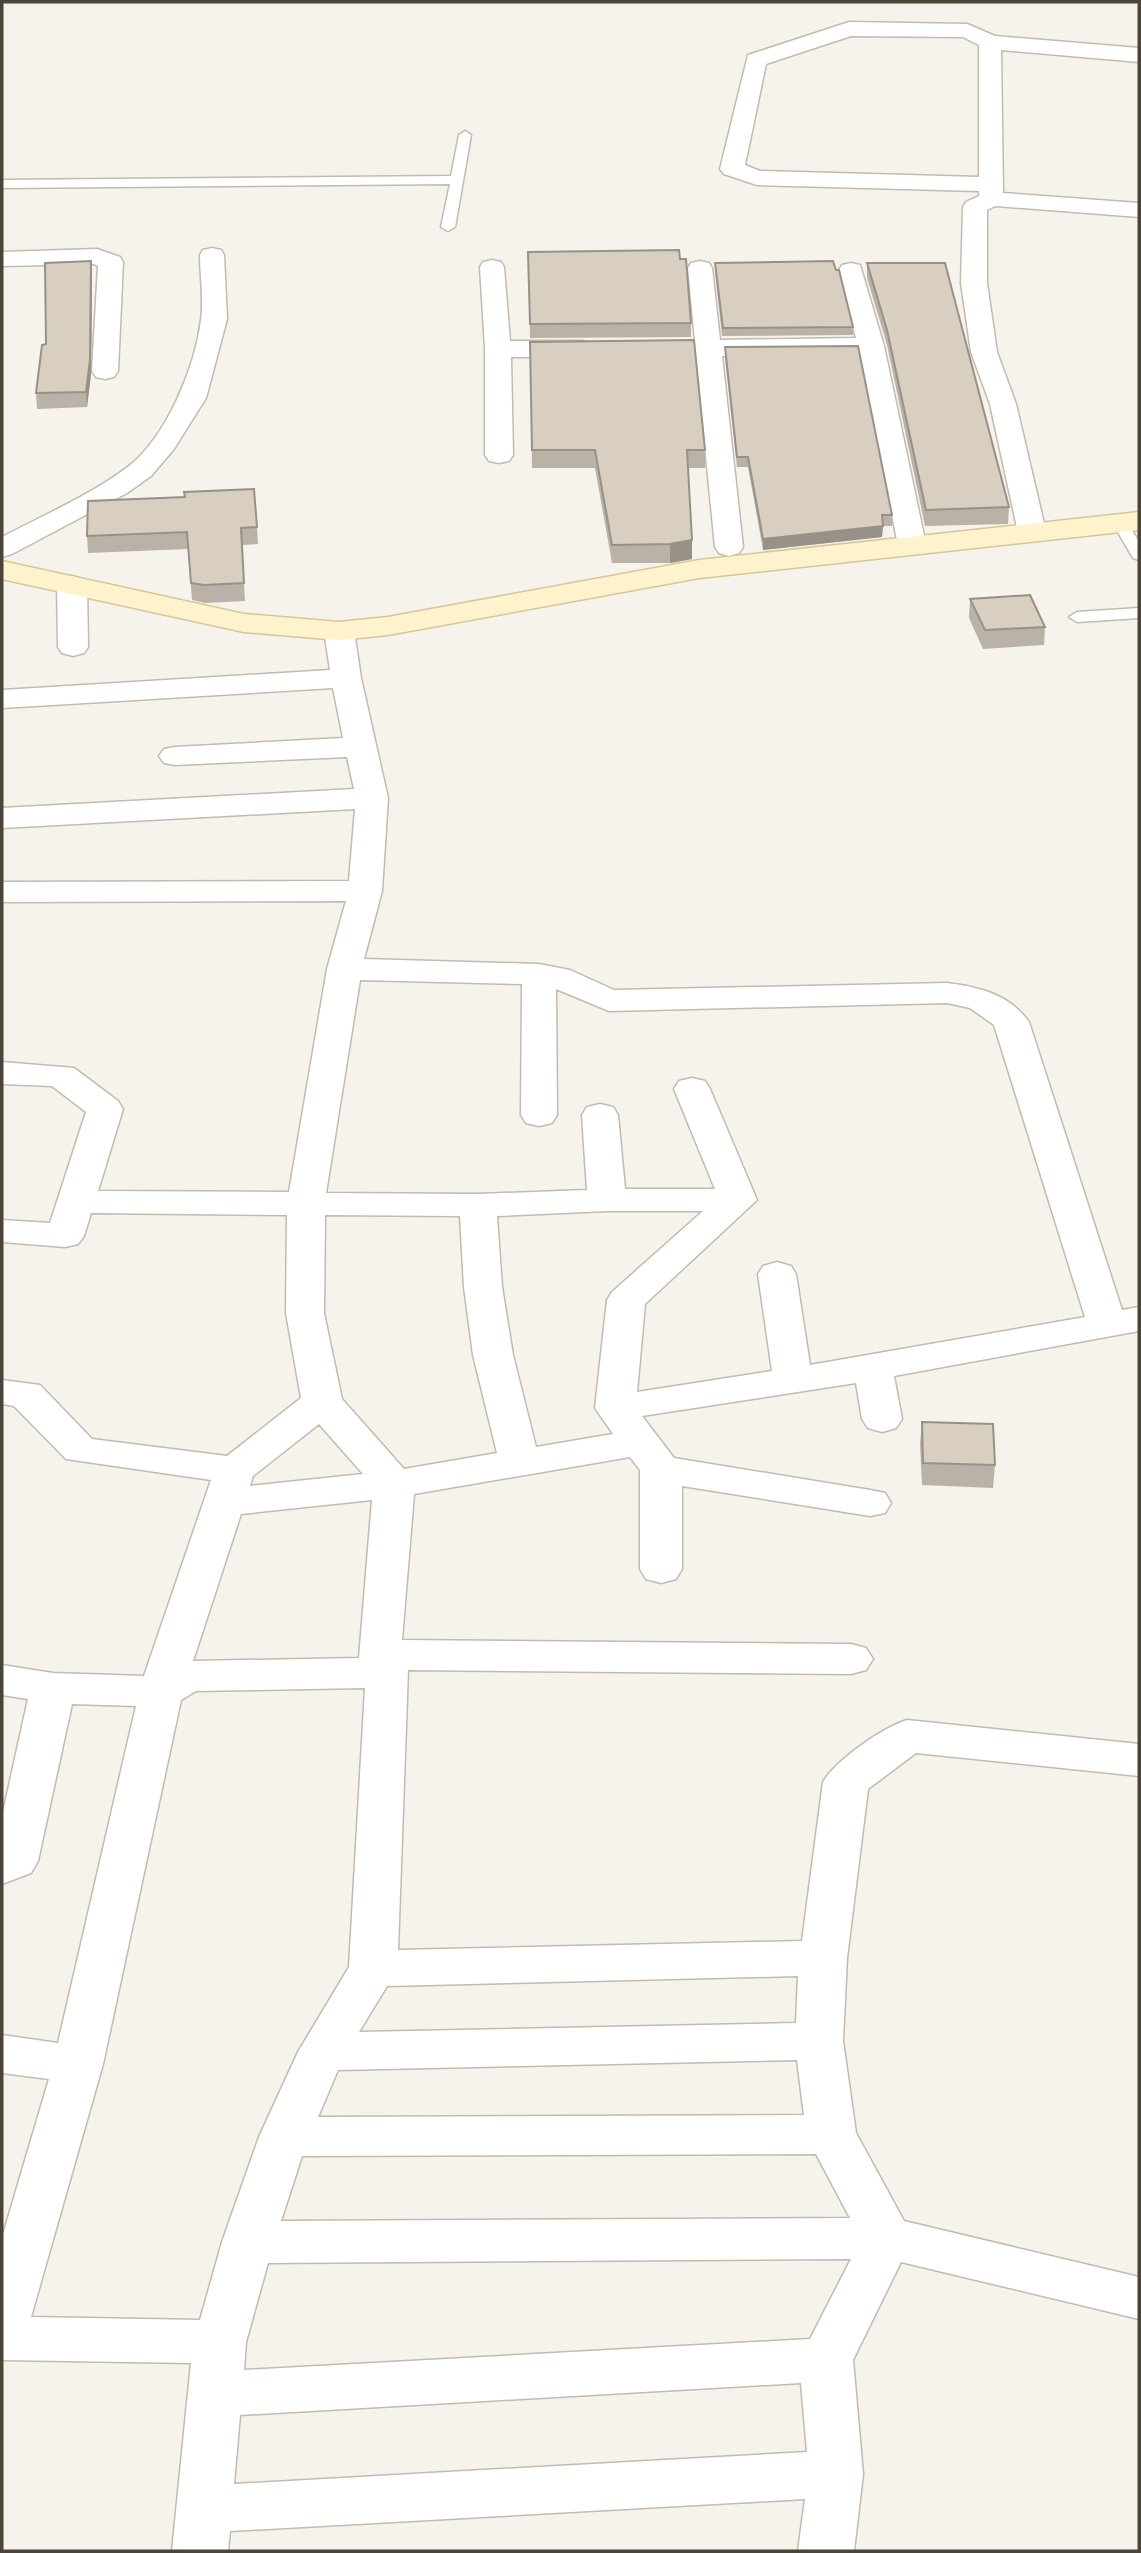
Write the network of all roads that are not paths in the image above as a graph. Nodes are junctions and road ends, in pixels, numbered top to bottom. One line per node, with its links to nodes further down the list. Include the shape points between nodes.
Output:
1 (990, 42): 2 (street); 6 (street); 6 (street, via 967,32 849,29 757,60 732,169 757,177)
2 (1139, 55)
3 (465, 135): 4 (lane)
4 (457, 180): 5 (lane); 8 (lane)
5 (2, 184)
6 (992, 192): 7 (street); 20 (street, via 975,207 974,283 984,352 1003,404)
7 (1139, 210)
8 (448, 228)
9 (212, 255): 23 (street, via 214,319 193,398 164,443 141,470 117,487)
10 (2, 259): 17 (street, via 97,256 111,262)
11 (492, 267): 15 (street)
12 (700, 268): 16 (street)
13 (851, 271): 14 (street)
14 (871, 346): 16 (street); 21 (street)
15 (498, 349): 16 (street); 18 (street)
16 (709, 349): 22 (street)
17 (105, 372)
18 (499, 455)
19 (1130, 522): 20 (main road); 24 (lane)
20 (1032, 532): 21 (main road)
21 (912, 545): 29 (main road, via 699,569)
22 (729, 547)
23 (2, 548)
24 (1139, 555)
25 (2, 570): 26 (main road)
26 (72, 585): 29 (main road, via 244,623); 30 (street)
27 (1139, 613): 28 (lane)
28 (1077, 617)
29 (340, 631): 31 (street)
30 (73, 647)
31 (346, 678): 32 (street); 33 (street)
32 (2, 699)
33 (361, 747): 34 (street); 35 (street)
34 (175, 756)
35 (372, 798): 36 (street); 37 (street)
36 (2, 818)
37 (365, 891): 38 (street); 39 (street)
38 (2, 892)
39 (344, 969): 40 (street); 48 (street)
40 (539, 974): 43 (street); 52 (street, via 558,977 609,1001 947,993 976,997 997,1007 1011,1022)
41 (2, 1073): 47 (street, via 61,1076 105,1109)
42 (692, 1089): 46 (street)
43 (539, 1115)
44 (600, 1115): 45 (street)
45 (607, 1200): 46 (street); 49 (street)
46 (738, 1200): 57 (street, via 626,1300)
47 (77, 1202): 48 (street); 50 (street, via 65,1236)
48 (306, 1203): 49 (street); 56 (street, via 305,1313)
49 (478, 1205): 60 (street, via 493,1354)
50 (2, 1231)
51 (778, 1275): 54 (street)
52 (1123, 1322): 53 (street)
53 (873, 1368): 54 (street); 58 (street)
54 (793, 1381): 57 (street)
55 (2, 1392): 62 (street, via 26,1394 80,1450)
56 (322, 1402): 61 (street); 62 (street)
57 (615, 1408): 59 (street)
58 (882, 1419)
59 (651, 1456): 60 (street); 63 (street); 64 (street)
60 (520, 1463): 61 (street)
61 (394, 1485): 62 (street); 66 (street)
62 (229, 1486): 69 (street)
63 (870, 1503)
64 (661, 1569)
65 (851, 1659): 66 (street)
66 (383, 1664): 69 (street, via 187,1676); 73 (street)
67 (2, 1680): 68 (street)
68 (53, 1688): 69 (street); 71 (street, via 15,1861)
69 (161, 1692): 77 (street)
70 (1139, 1760): 72 (street, via 907,1736 846,1782)
71 (2, 1867)
72 (823, 1958): 73 (street); 74 (street)
73 (373, 1968): 75 (street)
74 (819, 2041): 75 (street); 78 (street)
75 (322, 2052): 79 (street)
76 (2, 2054): 77 (street)
77 (78, 2064): 83 (street)
78 (831, 2134): 79 (street); 80 (street)
79 (284, 2137): 81 (street)
80 (887, 2238): 81 (street); 82 (street); 86 (street)
81 (248, 2242): 85 (street)
82 (1139, 2298)
83 (2, 2325)
84 (2, 2338): 85 (street)
85 (220, 2342): 87 (street)
86 (826, 2360): 87 (street); 88 (street)
87 (215, 2394): 89 (street)
88 (836, 2473): 89 (street); 90 (street)
89 (202, 2530)
90 (826, 2551)

